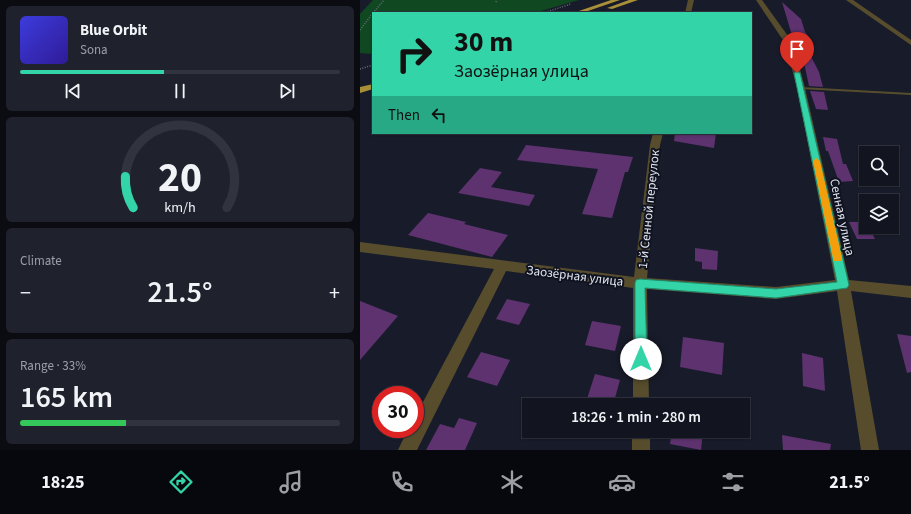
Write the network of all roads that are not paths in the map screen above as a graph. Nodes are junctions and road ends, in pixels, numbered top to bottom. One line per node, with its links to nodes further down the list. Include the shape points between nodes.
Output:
1 (617, 0): 6 (highway)
2 (635, 0): 7 (highway)
3 (692, 0): 8 (street)
4 (759, 0): 13 (street, Сенная улица, via 789,43)
5 (849, 0): 9 (street)
6 (579, 12)
7 (598, 12)
8 (688, 12)
9 (911, 44)
10 (372, 78): 11 (highway)
11 (360, 82)
12 (372, 86): 14 (highway)
13 (801, 88): 15 (lane); 20 (street, Сенная улица)
14 (360, 90)
15 (911, 94)
16 (658, 134): 19 (street, 1-й Сенной переулок)
17 (360, 247): 18 (street, Заозёрная улица)
18 (502, 266): 19 (street, Заозёрная улица); 24 (street)
19 (640, 283): 20 (street, Заозёрная улица, via 776,293); 22 (street, 1-й Сенной переулок)
20 (843, 285): 21 (street, Заозёрная улица); 26 (street, Сенная улица)
21 (911, 292)
22 (641, 398)
23 (641, 438): 25 (street)
24 (407, 450)
25 (641, 450)
26 (870, 450)

